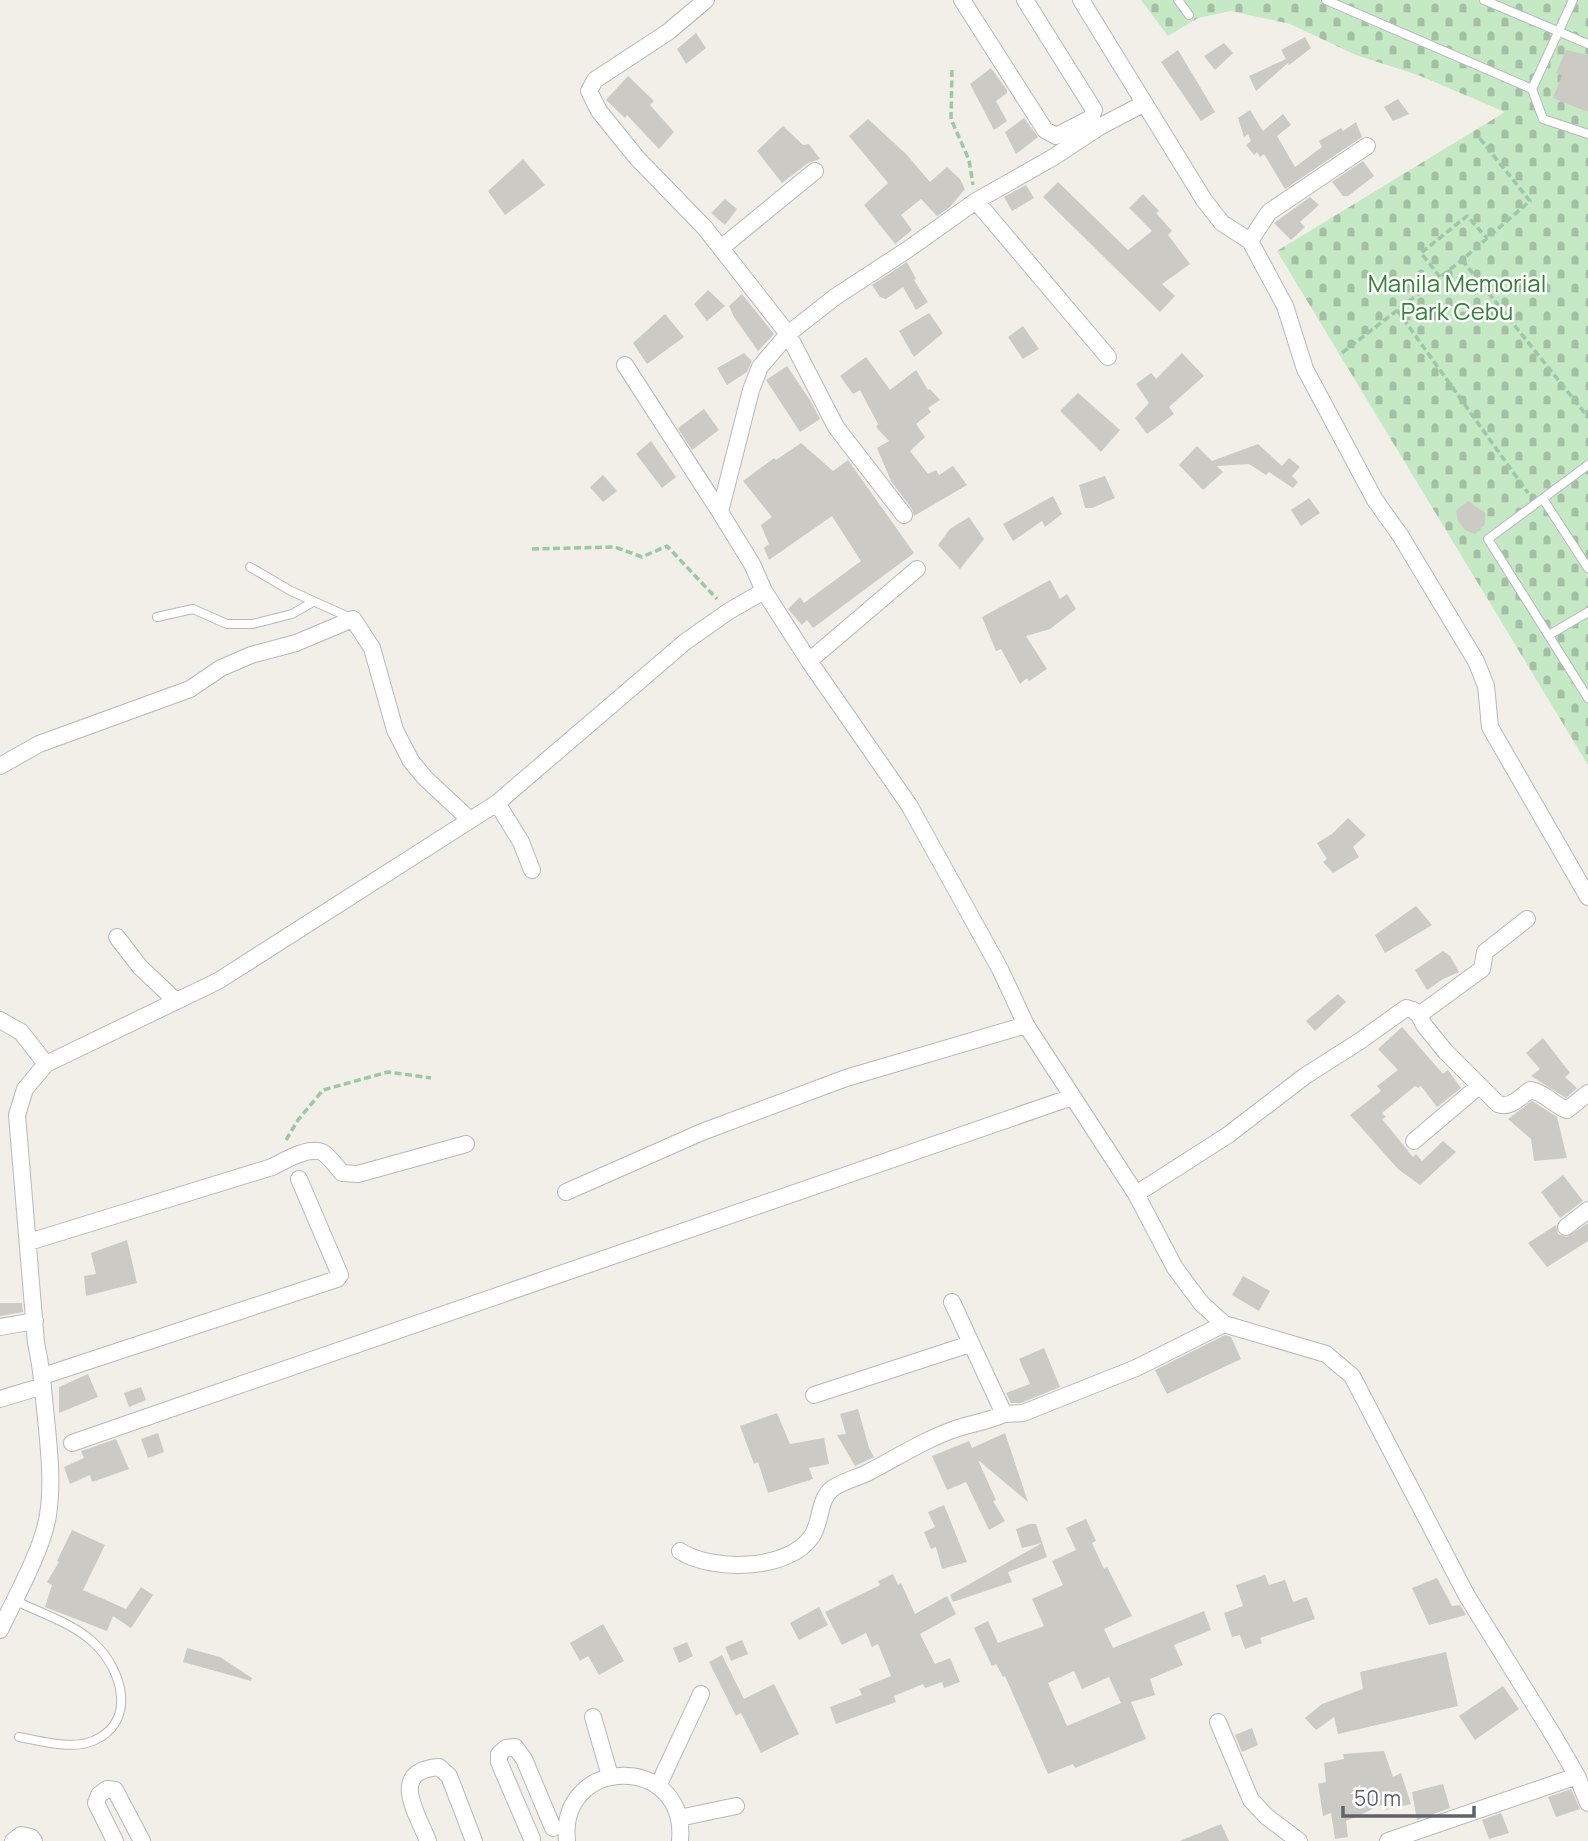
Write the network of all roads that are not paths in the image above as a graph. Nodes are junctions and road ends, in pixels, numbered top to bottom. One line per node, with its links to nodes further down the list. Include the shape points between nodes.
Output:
1 (706, 0): 19 (street, via 668,32 595,80 589,91 599,111 637,158)
2 (962, 0): 3 (street, via 1045,130 1055,136 1091,118 1094,110)
3 (1025, 0)
4 (1081, 0): 13 (street)
5 (1178, 0): 9 (lane)
6 (1326, 0): 12 (lane)
7 (1484, 0): 10 (lane)
8 (1573, 0): 10 (lane)
9 (1189, 15)
10 (1558, 34): 11 (lane); 12 (lane)
11 (1588, 44)
12 (1532, 89): 14 (lane, via 1543,119)
13 (1143, 104): 17 (street); 18 (street, via 1222,223)
14 (1588, 134)
15 (1367, 146): 18 (street, via 1269,212)
16 (815, 171): 19 (street)
17 (976, 201): 20 (street); 21 (street)
18 (1250, 241): 42 (street, via 1285,306 1305,369 1374,500 1476,661 1486,686 1490,727)
19 (721, 248): 20 (street)
20 (788, 334): 25 (street, via 760,367 751,390); 26 (street, via 836,427)
21 (1108, 357)
22 (625, 365): 25 (street)
23 (1588, 465): 24 (lane)
24 (1540, 502): 28 (lane); 35 (lane, via 1488,539)
25 (720, 512): 30 (street)
26 (904, 515)
27 (250, 567): 31 (lane)
28 (1588, 568)
29 (917, 569): 36 (street)
30 (764, 591): 36 (street); 39 (street, via 685,642)
31 (313, 602): 33 (lane, via 292,614 253,624 227,624 193,609); 34 (lane)
32 (1588, 612): 35 (lane)
33 (157, 617)
34 (353, 619): 38 (street, via 296,643 251,655 190,689 39,744); 40 (street, via 372,648 395,730 411,761)
35 (1549, 635): 37 (lane)
36 (809, 660): 48 (street, via 909,805)
37 (1588, 698)
38 (0, 766)
39 (497, 803): 40 (street); 41 (street)
40 (469, 819): 45 (street, via 218,981)
41 (532, 870)
42 (1588, 897)
43 (1527, 919): 46 (street, via 1485,952 1482,969)
44 (117, 937): 45 (street)
45 (176, 1001): 49 (street)
46 (1419, 1015): 50 (street); 57 (street, via 1406,1008 1228,1135)
47 (0, 1020): 49 (street, via 22,1032)
48 (1026, 1025): 52 (street); 56 (street, via 846,1078 702,1132)
49 (46, 1064): 60 (street, via 25,1089 17,1115)
50 (1479, 1086): 51 (street, via 1504,1106 1530,1090 1540,1091 1567,1110); 53 (street)
51 (1588, 1093)
52 (1072, 1097): 57 (street); 70 (street)
53 (1413, 1140)
54 (466, 1144): 60 (street, via 358,1174 342,1173 317,1150 306,1152 272,1167)
55 (299, 1179): 66 (street, via 340,1275 337,1279)
56 (566, 1192)
57 (1136, 1194): 63 (street, via 1175,1268)
58 (1588, 1210): 59 (street)
59 (1566, 1227)
60 (29, 1242): 62 (street)
61 (952, 1302): 65 (street)
62 (35, 1321): 64 (street); 66 (street)
63 (1224, 1324): 69 (street, via 1136,1368 1023,1413); 79 (street, via 1326,1354 1352,1376 1467,1596)
64 (0, 1327)
65 (970, 1344): 67 (street); 69 (street)
66 (43, 1381): 68 (street); 72 (street, via 50,1466 48,1517)
67 (814, 1395)
68 (0, 1399)
69 (1004, 1414): 71 (street, via 922,1442 832,1489 812,1537 785,1556 730,1566)
70 (72, 1443)
71 (680, 1551)
72 (14, 1600): 73 (street); 77 (lane, via 95,1644 113,1664 122,1690 121,1708 109,1731 92,1741 66,1745)
73 (0, 1630)
74 (701, 1694): 80 (street)
75 (593, 1717): 78 (street)
76 (1218, 1722): 94 (street, via 1251,1800)
77 (19, 1737)
78 (610, 1776): 80 (street, via 635,1776); 84 (street, via 578,1797)
79 (1577, 1776): 81 (street); 95 (street)
80 (658, 1786): 83 (street)
81 (1588, 1803)
82 (736, 1806): 83 (street)
83 (679, 1818): 93 (street)
84 (560, 1824): 85 (street); 85 (street, via 524,1759 515,1747 506,1748 499,1754 499,1762); 92 (street)
85 (530, 1840)
86 (13, 1841): 87 (street, via 21,1835)
87 (34, 1841)
88 (115, 1841): 89 (street, via 96,1803 107,1789 115,1790)
89 (142, 1841)
90 (428, 1841): 91 (street, via 409,1793 416,1774 428,1768 439,1768 449,1776)
91 (474, 1841)
92 (567, 1841)
93 (680, 1841)
94 (1299, 1841)
95 (1388, 1841)

